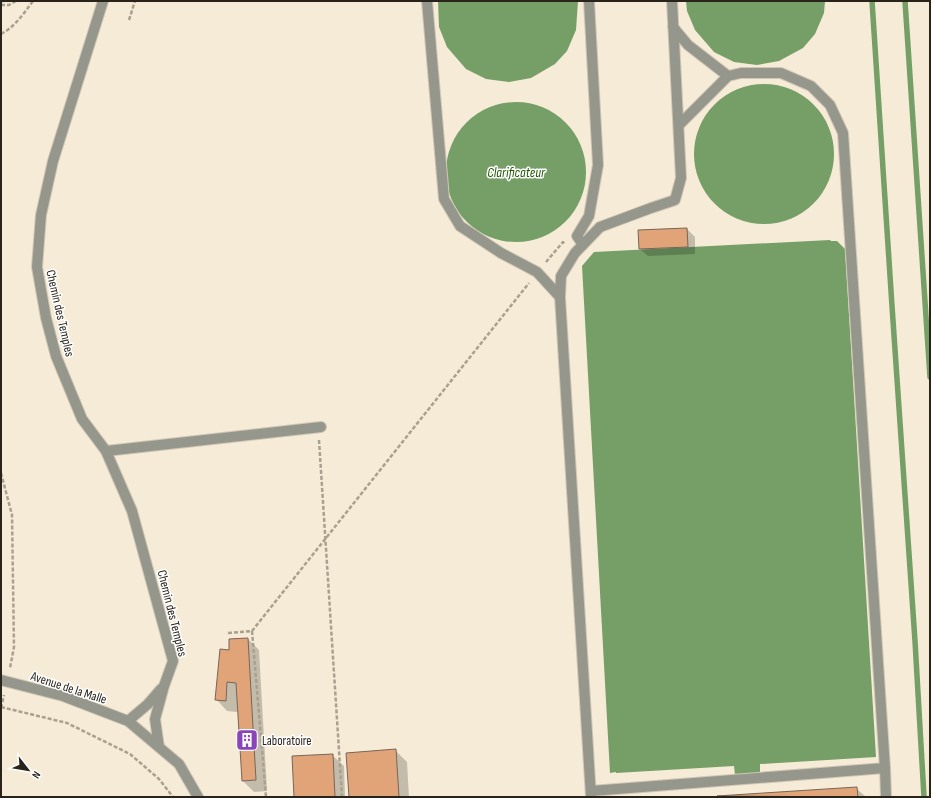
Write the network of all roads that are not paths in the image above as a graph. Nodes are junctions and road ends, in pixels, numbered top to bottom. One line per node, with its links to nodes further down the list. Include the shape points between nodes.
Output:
1 (103, 1): 11 (street, Chemin des Temples, via 53,161 41,215 37,267 56,356 82,419)
2 (427, 1): 9 (street, via 444,199 460,226 537,272)
3 (589, 1): 8 (street, via 598,165 589,216 577,236)
4 (672, 1): 5 (street)
5 (673, 27): 6 (street, via 688,45); 7 (street)
6 (728, 76): 7 (street); 16 (street, via 781,73 811,86 830,105 843,133)
7 (678, 125): 8 (street, via 681,178 675,200 600,227)
8 (583, 245): 9 (street, via 561,276)
9 (560, 297): 17 (street)
10 (320, 427): 11 (street)
11 (106, 451): 13 (street, Chemin des Temples, via 132,511 174,661)
12 (4, 681): 14 (street, Avenue de la Malle, via 63,696)
13 (164, 686): 14 (street, Chemin des Temples); 15 (street, Chemin des Temples, via 155,719)
14 (128, 721): 15 (street)
15 (159, 747): 18 (street, via 179,764)
16 (885, 768): 17 (street); 19 (street)
17 (591, 794)
18 (198, 797)
19 (886, 797)

